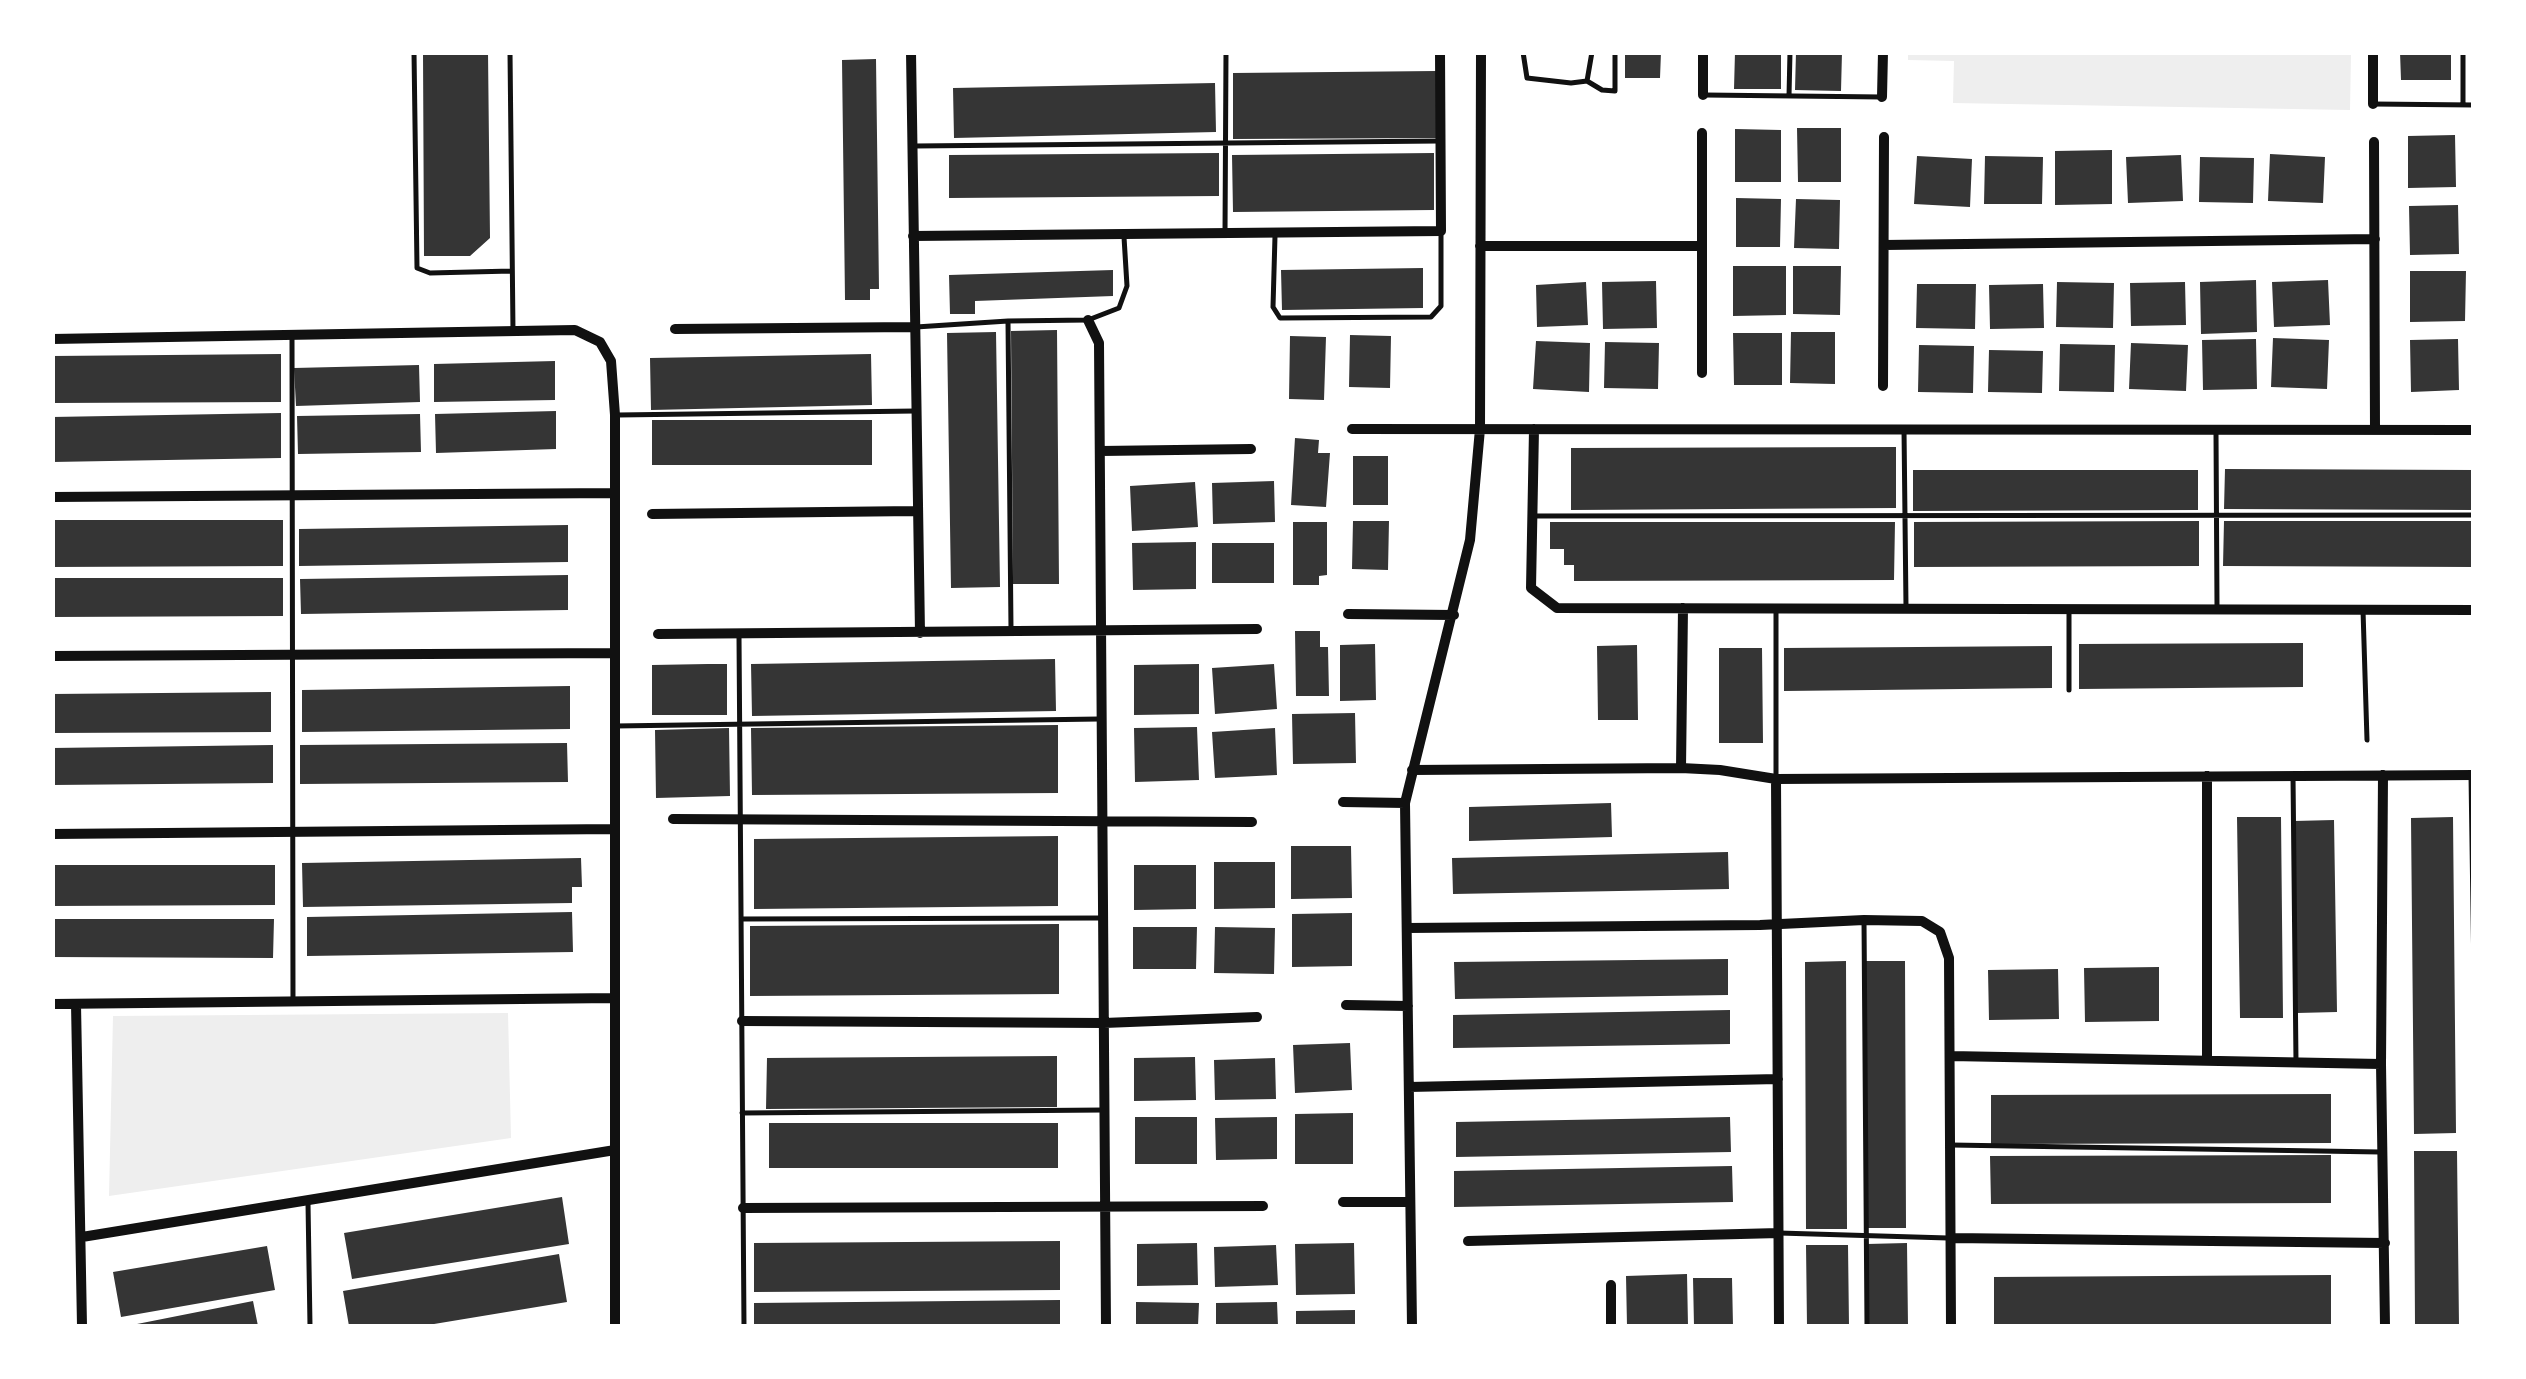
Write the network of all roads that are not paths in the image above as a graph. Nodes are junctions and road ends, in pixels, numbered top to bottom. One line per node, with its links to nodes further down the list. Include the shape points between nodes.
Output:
1 (414, 52): 37 (lane, via 417,268)
2 (510, 52): 37 (lane)
3 (911, 52): 27 (street)
4 (1226, 52): 26 (lane)
5 (1440, 52): 24 (street)
6 (1482, 52): 35 (street)
7 (1523, 52): 15 (lane, via 1526,78)
8 (1592, 52): 15 (lane)
9 (1616, 52): 15 (lane, via 1614,91)
10 (1704, 52): 16 (street)
11 (1790, 52): 17 (lane)
12 (1883, 52): 18 (street)
13 (2373, 52): 19 (street)
14 (2463, 52): 20 (lane)
15 (1587, 81)
16 (1703, 95): 17 (lane)
17 (1789, 96): 18 (lane)
18 (1882, 97)
19 (2374, 104): 20 (lane)
20 (2462, 105): 21 (lane)
21 (2474, 105)
22 (1702, 133): 36 (street)
23 (1884, 138): 34 (street)
24 (1440, 141): 26 (lane); 29 (street)
25 (2374, 142): 33 (street)
26 (1226, 144): 27 (lane); 30 (lane)
27 (912, 146): 32 (street)
28 (1275, 232): 29 (street); 29 (lane, via 1274,307 1280,318 1430,317 1442,306); 30 (street)
29 (1441, 232)
30 (1224, 233): 31 (street)
31 (1124, 234): 32 (street); 38 (lane, via 1124,300 1120,308)
32 (913, 236): 40 (street)
33 (2374, 240): 34 (street); 54 (street)
34 (1884, 244): 46 (street)
35 (1480, 246): 36 (street); 50 (street)
36 (1702, 246): 45 (street)
37 (512, 271): 42 (lane)
38 (1088, 320): 39 (lane); 57 (street, via 1099,343)
39 (1008, 321): 40 (lane); 78 (lane)
40 (914, 327): 41 (street); 47 (street)
41 (675, 329)
42 (513, 330): 43 (street); 48 (street, via 575,330 600,342 611,361)
43 (292, 335): 44 (street); 59 (lane)
44 (52, 338)
45 (1702, 373)
46 (1883, 386)
47 (915, 411): 48 (lane); 61 (street)
48 (615, 415): 58 (street)
49 (1352, 429): 50 (street)
50 (1480, 429): 51 (street); 75 (street, via 1470,540)
51 (1534, 429): 52 (street); 64 (street)
52 (1904, 430): 53 (street); 65 (lane)
53 (2216, 430): 54 (street); 66 (lane)
54 (2375, 430): 55 (street)
55 (2474, 430)
56 (1251, 449): 57 (street)
57 (1101, 451): 79 (street)
58 (615, 494): 59 (street); 82 (street)
59 (292, 496): 60 (street); 83 (lane)
60 (52, 497)
61 (916, 511): 62 (street); 77 (street)
62 (652, 514)
63 (2474, 515): 66 (lane)
64 (1531, 516): 65 (lane); 67 (street, via 1531,588 1557,608)
65 (1905, 516): 66 (lane); 70 (lane)
66 (2217, 516): 71 (lane)
67 (1683, 608): 68 (street); 90 (street)
68 (1776, 609): 70 (street); 96 (lane)
69 (2069, 609): 70 (street); 71 (street); 85 (lane)
70 (1906, 610)
71 (2217, 610): 72 (street)
72 (2363, 610): 73 (street); 89 (lane)
73 (2474, 610)
74 (1348, 614): 75 (street)
75 (1454, 615): 91 (street)
76 (1257, 629): 79 (street)
77 (920, 632): 78 (street); 80 (street)
78 (1011, 632): 79 (street)
79 (1102, 632): 86 (street)
80 (739, 633): 81 (street); 87 (lane)
81 (658, 634)
82 (615, 653): 83 (street); 88 (street)
83 (292, 655): 84 (street); 104 (lane)
84 (52, 656)
85 (2068, 690)
86 (1102, 719): 87 (lane); 101 (street)
87 (740, 725): 88 (lane); 100 (lane)
88 (615, 726): 103 (street)
89 (2368, 740)
90 (1681, 768): 91 (street); 96 (street)
91 (1412, 770): 98 (street)
92 (2472, 775): 95 (street); 111 (lane)
93 (2208, 776): 94 (street); 96 (street); 122 (street)
94 (2293, 776): 95 (street); 123 (lane)
95 (2382, 776): 124 (street)
96 (1776, 779): 109 (street)
97 (1343, 802): 98 (street)
98 (1406, 802): 110 (street)
99 (673, 818): 100 (street)
100 (740, 819): 101 (street); 106 (lane)
101 (1103, 822): 102 (street); 107 (street)
102 (1252, 822)
103 (615, 829): 104 (street); 112 (street)
104 (293, 832): 105 (street); 113 (lane)
105 (52, 834)
106 (741, 918): 107 (lane); 119 (lane)
107 (1103, 918): 120 (street)
108 (1864, 920): 109 (street); 121 (street, via 1922,921 1940,932 1949,958); 139 (lane)
109 (1777, 925): 110 (street); 125 (street)
110 (1407, 928): 117 (street)
111 (2474, 978)
112 (616, 998): 113 (street); 130 (street)
113 (293, 1001): 115 (street)
114 (52, 1004): 115 (street)
115 (76, 1004): 140 (street)
116 (1346, 1005): 117 (street)
117 (1408, 1006): 126 (street)
118 (1257, 1017): 120 (street)
119 (742, 1021): 120 (street); 128 (lane)
120 (1104, 1023): 127 (street)
121 (1950, 1056): 122 (street); 129 (street)
122 (2207, 1060): 123 (street)
123 (2296, 1062): 124 (street)
124 (2381, 1064): 131 (street)
125 (1778, 1079): 126 (street); 138 (street)
126 (1409, 1087): 133 (street)
127 (1104, 1110): 128 (lane); 135 (street)
128 (742, 1113): 137 (lane)
129 (1950, 1145): 131 (lane); 141 (street)
130 (615, 1150): 134 (street); 147 (street)
131 (2383, 1152): 143 (street)
132 (1343, 1202): 133 (street)
133 (1410, 1202): 150 (street)
134 (308, 1203): 140 (street); 146 (lane)
135 (1105, 1206): 136 (street); 137 (street); 149 (street)
136 (1263, 1206)
137 (743, 1208): 148 (lane)
138 (1779, 1233): 139 (lane); 142 (street); 152 (street)
139 (1866, 1236): 141 (lane); 153 (lane)
140 (82, 1237): 145 (street)
141 (1951, 1238): 143 (street); 154 (street)
142 (1468, 1241)
143 (2384, 1243): 155 (street)
144 (1611, 1285): 151 (street)
145 (82, 1326)
146 (310, 1326)
147 (615, 1326)
148 (744, 1326)
149 (1106, 1326)
150 (1412, 1326)
151 (1611, 1326)
152 (1780, 1326)
153 (1867, 1326)
154 (1951, 1326)
155 (2384, 1326)

